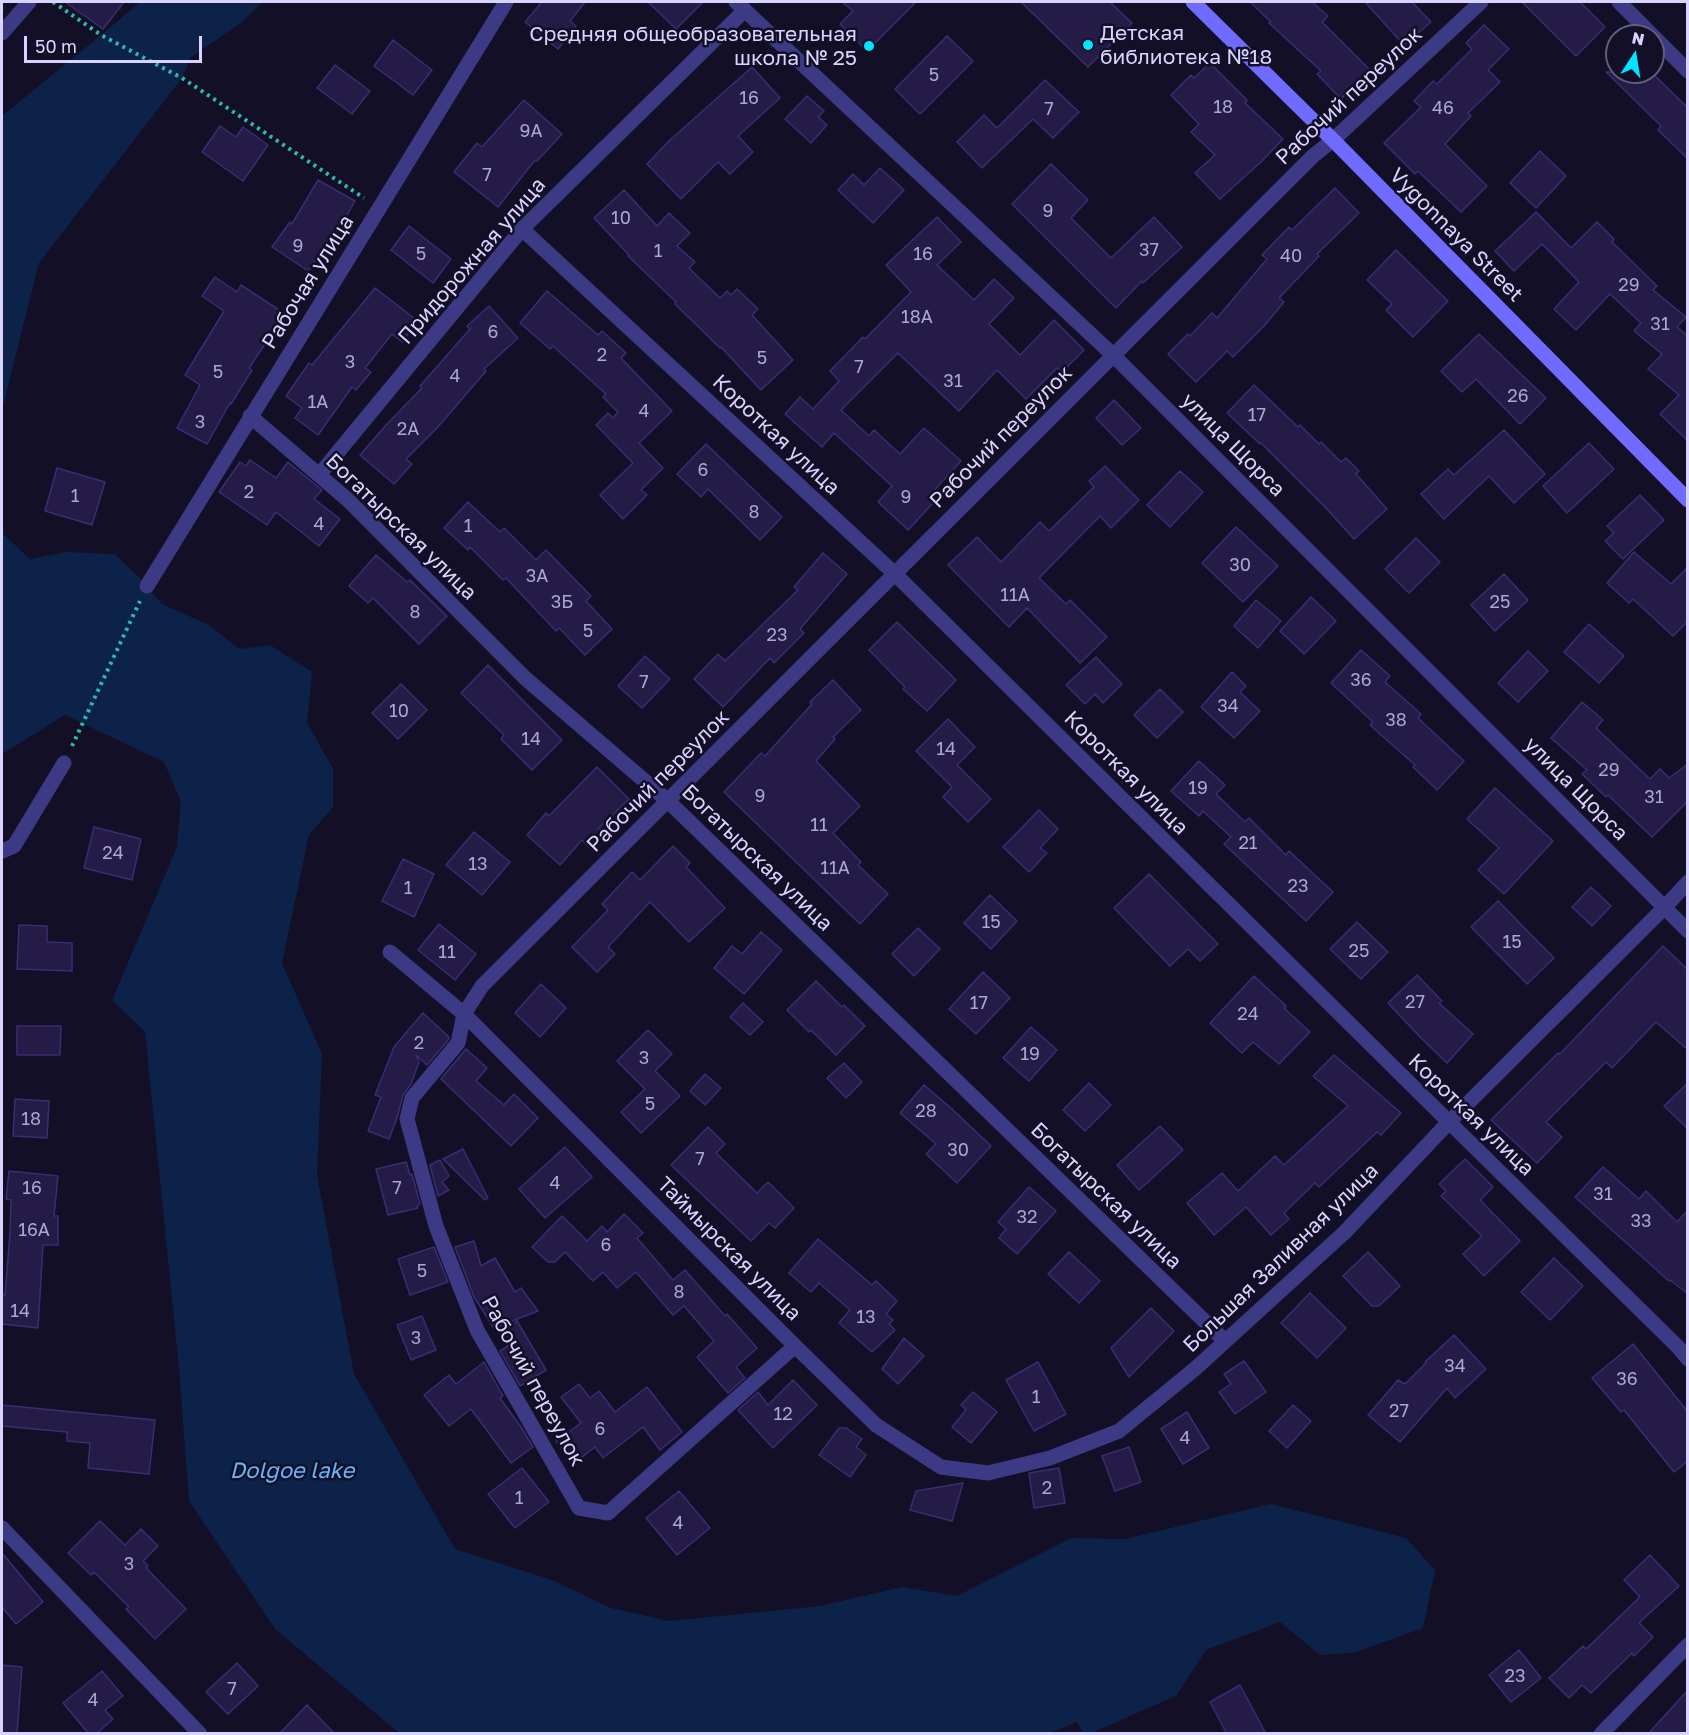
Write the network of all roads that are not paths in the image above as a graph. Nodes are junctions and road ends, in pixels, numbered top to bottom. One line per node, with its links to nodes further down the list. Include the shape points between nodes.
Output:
1 (29, 2): 7 (street)
2 (507, 2): 12 (street, Рабочая улица)
3 (1193, 2): 9 (street, Vygonnaya Street)
4 (1481, 2): 9 (street, Рабочий переулок)
5 (1619, 2): 8 (street)
6 (741, 6): 10 (street, Придорожная улица); 11 (street, улица Щорса)
7 (2, 33)
8 (1688, 71)
9 (1333, 140): 11 (street, Рабочий переулок); 14 (street, Vygonnaya Street)
10 (522, 229): 13 (street, Придорожная улица); 15 (street, Короткая улица)
11 (1113, 355): 15 (street, Рабочий переулок); 21 (street, улица Щорса)
12 (250, 416): 13 (street, Богатырская улица); 16 (street, Рабочая улица)
13 (319, 475): 18 (street, Богатырская улица, via 525,678)
14 (1688, 500)
15 (895, 574): 18 (street, Рабочий переулок); 25 (street, Короткая улица)
16 (147, 586)
17 (64, 764): 19 (street, via 14,846)
18 (668, 801): 24 (street, Рабочий переулок, via 482,986); 26 (street, Богатырская улица)
19 (2, 851)
20 (1688, 882): 21 (street, Большая Заливная улица)
21 (1664, 908): 22 (street, улица Щорса); 25 (street, Большая Заливная улица)
22 (1688, 931)
23 (390, 952): 24 (street, Таймырская улица)
24 (464, 1014): 27 (street, Таймырская улица); 27 (street, Рабочий переулок, via 458,1043 412,1098 407,1119 436,1226 477,1330 579,1508 608,1513)
25 (1449, 1122): 26 (street, Большая Заливная улица, via 1345,1232); 28 (street, Короткая улица)
26 (1225, 1341): 29 (street, Большая Заливная улица, via 1119,1431 1050,1458)
27 (795, 1346): 29 (street, Таймырская улица, via 876,1425 940,1467)
28 (1688, 1359)
29 (988, 1473)
30 (2, 1528): 32 (street)
31 (1688, 1645): 33 (street)
32 (200, 1734)
33 (1601, 1734)

